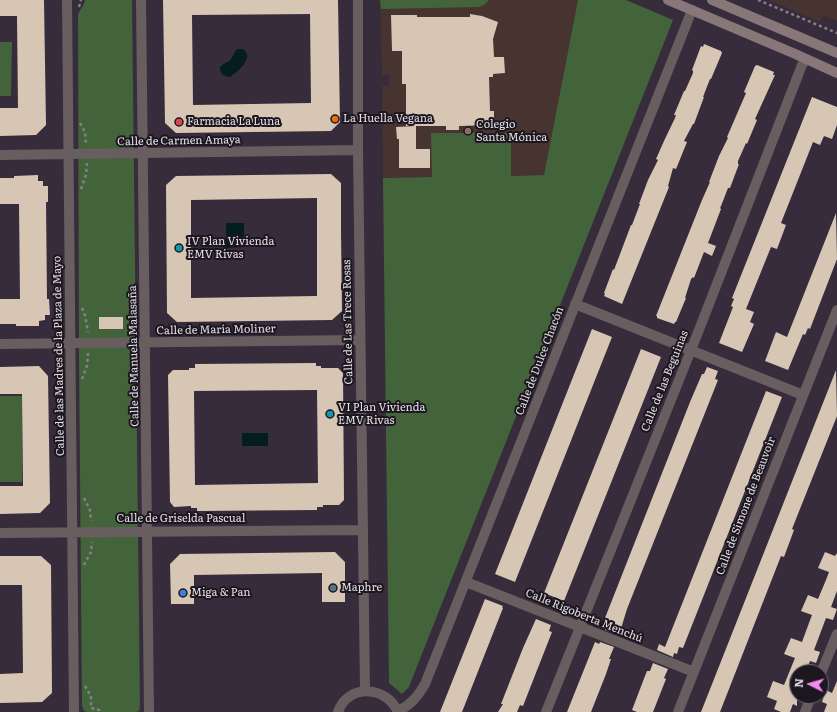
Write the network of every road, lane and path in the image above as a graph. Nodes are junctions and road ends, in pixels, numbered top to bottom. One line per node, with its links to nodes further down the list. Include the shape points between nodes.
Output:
1 (67, 0): 17 (street, Calle de las Madres de la Plaza de Mayo)
2 (82, 0): 9 (path)
3 (141, 0): 16 (street, Calle de Manuela Malasaña)
4 (358, 0): 15 (street, Calle de Las Trece Rosas)
5 (668, 0): 8 (street)
6 (712, 0): 11 (street)
7 (758, 0): 10 (path)
8 (692, 10): 12 (street); 21 (street, Calle de Dulce Chacón)
9 (77, 12)
10 (837, 34)
11 (837, 53)
12 (806, 59): 13 (street); 29 (street, Calle de las Beguinas)
13 (837, 73)
14 (79, 120): 18 (path, via 85,132)
15 (358, 150): 16 (street, Calle de Carmen Amaya); 24 (street, Calle de Las Trece Rosas)
16 (143, 153): 18 (street, Calle de Carmen Amaya); 25 (street, Calle de Manuela Malasaña)
17 (69, 154): 18 (street, Calle de Carmen Amaya); 19 (street, Calle de Carmen Amaya); 28 (street, Calle de las Madres de la Plaza de Mayo)
18 (88, 154): 20 (path, via 86,175)
19 (0, 155)
20 (80, 191)
21 (575, 304): 29 (street); 39 (street, Calle de Dulce Chacón)
22 (80, 305): 26 (path, via 85,315)
23 (837, 310): 31 (street, Calle de Simone de Beauvoir)
24 (360, 340): 25 (street, Calle de María Moliner); 33 (street, Calle de Las Trece Rosas)
25 (145, 342): 26 (street, Calle de María Moliner); 34 (street, Calle de Manuela Malasaña)
26 (89, 343): 28 (street, Calle de María Moliner); 30 (path, via 87,366)
27 (0, 344): 28 (street, Calle de María Moliner)
28 (71, 344): 35 (street, Calle de las Madres de la Plaza de Mayo)
29 (690, 350): 31 (street); 40 (street, Calle de las Beguinas)
30 (82, 381)
31 (803, 396): 43 (street, Calle de Simone de Beauvoir)
32 (83, 496): 36 (path, via 90,510)
33 (362, 530): 34 (street, Calle de Griselda Pascual); 45 (street, Calle de Las Trece Rosas)
34 (147, 531): 36 (street, Calle de Griselda Pascual); 49 (street, Calle de Manuela Malasaña)
35 (72, 532): 36 (street, Calle de Griselda Pascual); 37 (street, Calle de Griselda Pascual); 47 (street, Calle de las Madres de la Plaza de Mayo)
36 (92, 532): 38 (path, via 91,552)
37 (0, 533)
38 (84, 566)
39 (466, 582): 40 (street, Calle Rigoberta Menchú); 46 (street, Calle de Dulce Chacón, via 425,684 418,696)
40 (580, 627): 43 (street, Calle Rigoberta Menchú); 51 (street, Calle de las Beguinas)
41 (837, 634): 42 (street)
42 (824, 664)
43 (694, 672): 52 (street, Calle de Simone de Beauvoir)
44 (85, 679): 48 (path, via 85,686 91,696 91,708)
45 (364, 691): 46 (street, via 385,695); 50 (street, via 346,700)
46 (398, 711)
47 (74, 712)
48 (99, 712)
49 (149, 712)
50 (338, 712)
51 (546, 712)
52 (678, 712)

